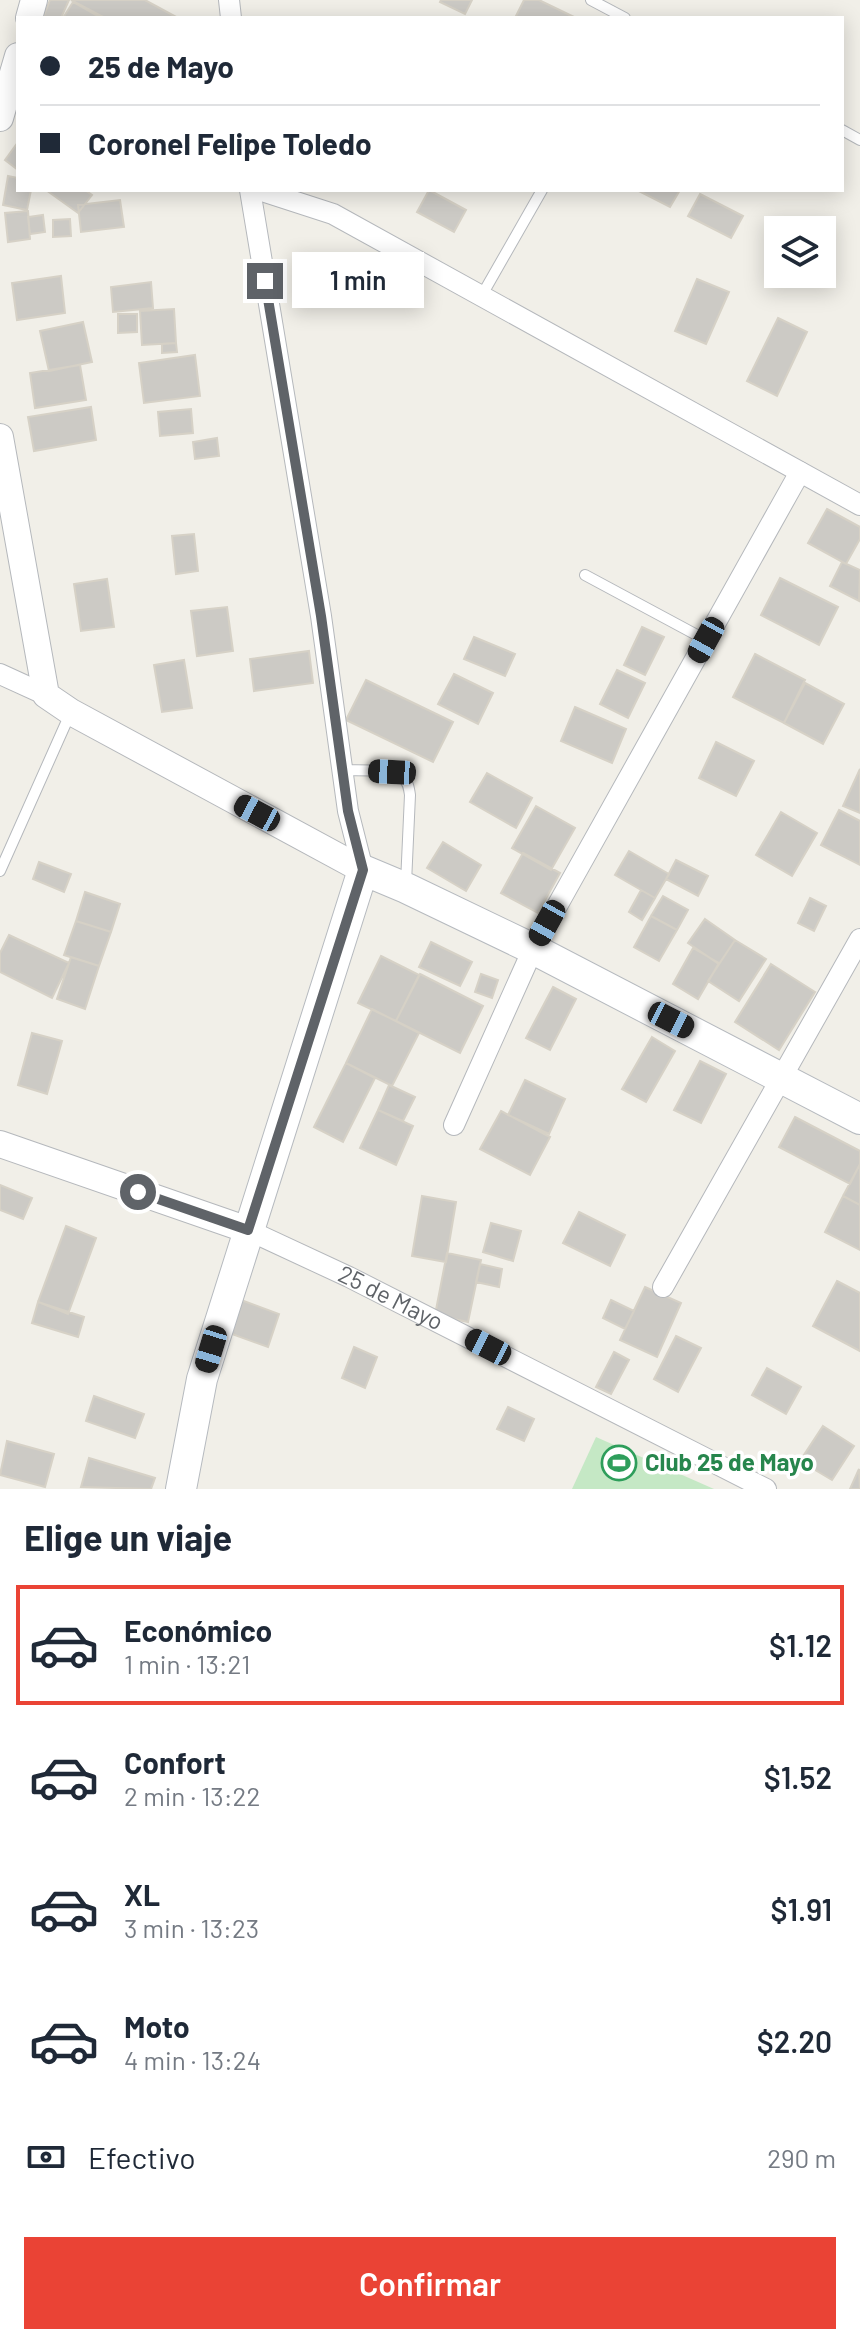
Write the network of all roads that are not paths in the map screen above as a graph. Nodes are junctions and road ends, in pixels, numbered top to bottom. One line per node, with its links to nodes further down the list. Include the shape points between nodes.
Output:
1 (591, 0): 2 (lane)
2 (621, 16)
3 (16, 63): 4 (street)
4 (0, 118)
5 (250, 192): 17 (street)
6 (265, 192): 8 (street, via 333,214)
7 (541, 192): 8 (lane)
8 (482, 295): 10 (street)
9 (0, 437): 15 (street)
10 (800, 472): 11 (street); 13 (street)
11 (860, 505)
12 (585, 575): 13 (lane)
13 (706, 640): 22 (street)
14 (0, 674): 15 (street)
15 (46, 695): 16 (street)
16 (71, 712): 18 (street); 19 (lane)
17 (342, 770): 18 (street); 20 (lane, via 392,772 409,785)
18 (363, 870): 20 (main road); 27 (main road)
19 (0, 871)
20 (406, 888): 22 (main road)
21 (860, 939): 23 (street)
22 (533, 949): 23 (main road); 25 (street)
23 (781, 1076): 24 (main road); 28 (street)
24 (860, 1119)
25 (454, 1125)
26 (0, 1144): 27 (street, 25 de Mayo)
27 (248, 1230): 29 (main road, via 202,1379); 30 (street, 25 de Mayo)
28 (663, 1287)
29 (181, 1489)
30 (766, 1489)

